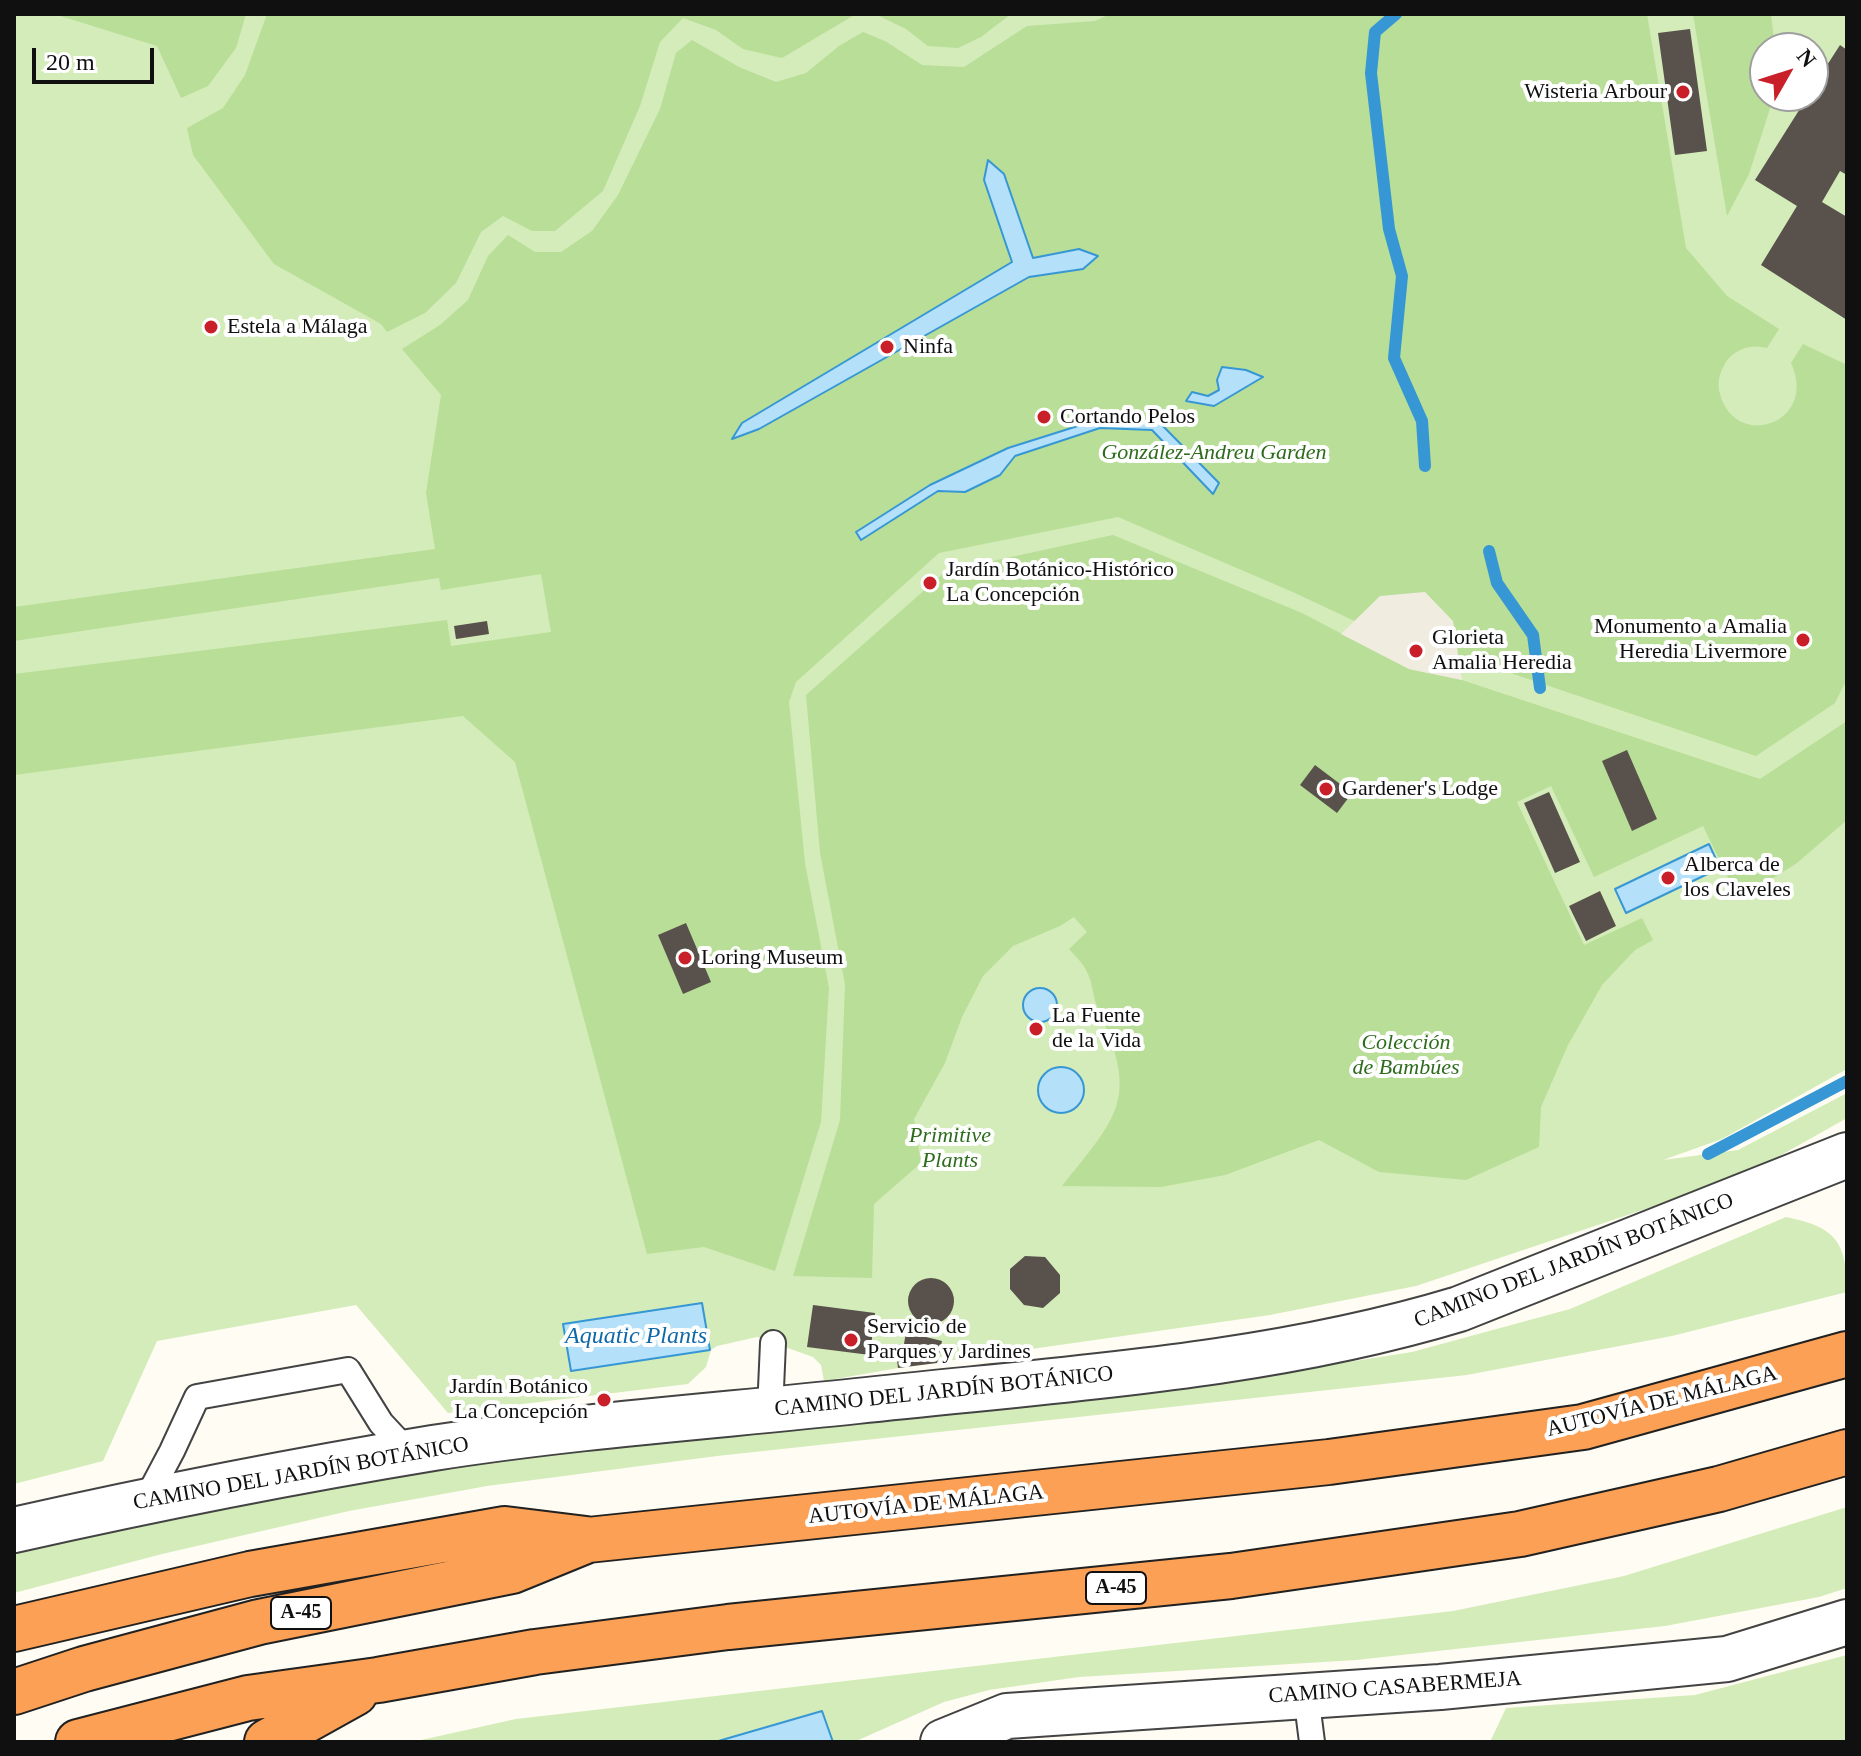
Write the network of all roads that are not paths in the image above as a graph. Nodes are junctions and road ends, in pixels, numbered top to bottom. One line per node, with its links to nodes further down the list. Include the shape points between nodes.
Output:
1 (1847, 1155): 4 (street, CAMINO DEL JARDÍN BOTÁNICO, via 1409,1325 1219,1362)
2 (773, 1343): 4 (lane)
3 (1847, 1354): 9 (highway, AUTOVÍA DE MÁLAGA / A-45, via 1583,1427 1329,1462)
4 (770, 1411): 6 (street, CAMINO DEL JARDÍN BOTÁNICO)
5 (1847, 1452): 12 (highway, A-45, via 1719,1489 1520,1534 1231,1576 728,1627 535,1652)
6 (409, 1453): 7 (street, CAMINO DEL JARDÍN BOTÁNICO); 7 (lane, via 381,1423 348,1370 212,1394 197,1397)
7 (145, 1502): 8 (street, CAMINO DEL JARDÍN BOTÁNICO)
8 (14, 1530)
9 (588, 1540): 11 (highway, via 505,1529 250,1574); 13 (highway, AUTOVÍA DE MÁLAGA / A-45, via 512,1571 259,1622)
10 (1847, 1622): 14 (street, CAMINO CASABERMEJA, via 1727,1659)
11 (14, 1629)
12 (378, 1680): 15 (highway, A-45, via 248,1698); 16 (highway)
13 (14, 1692)
14 (1306, 1695): 17 (street, CAMINO CASABERMEJA, via 1007,1716); 18 (lane)
15 (78, 1742)
16 (267, 1742)
17 (943, 1742)
18 (1312, 1742)

